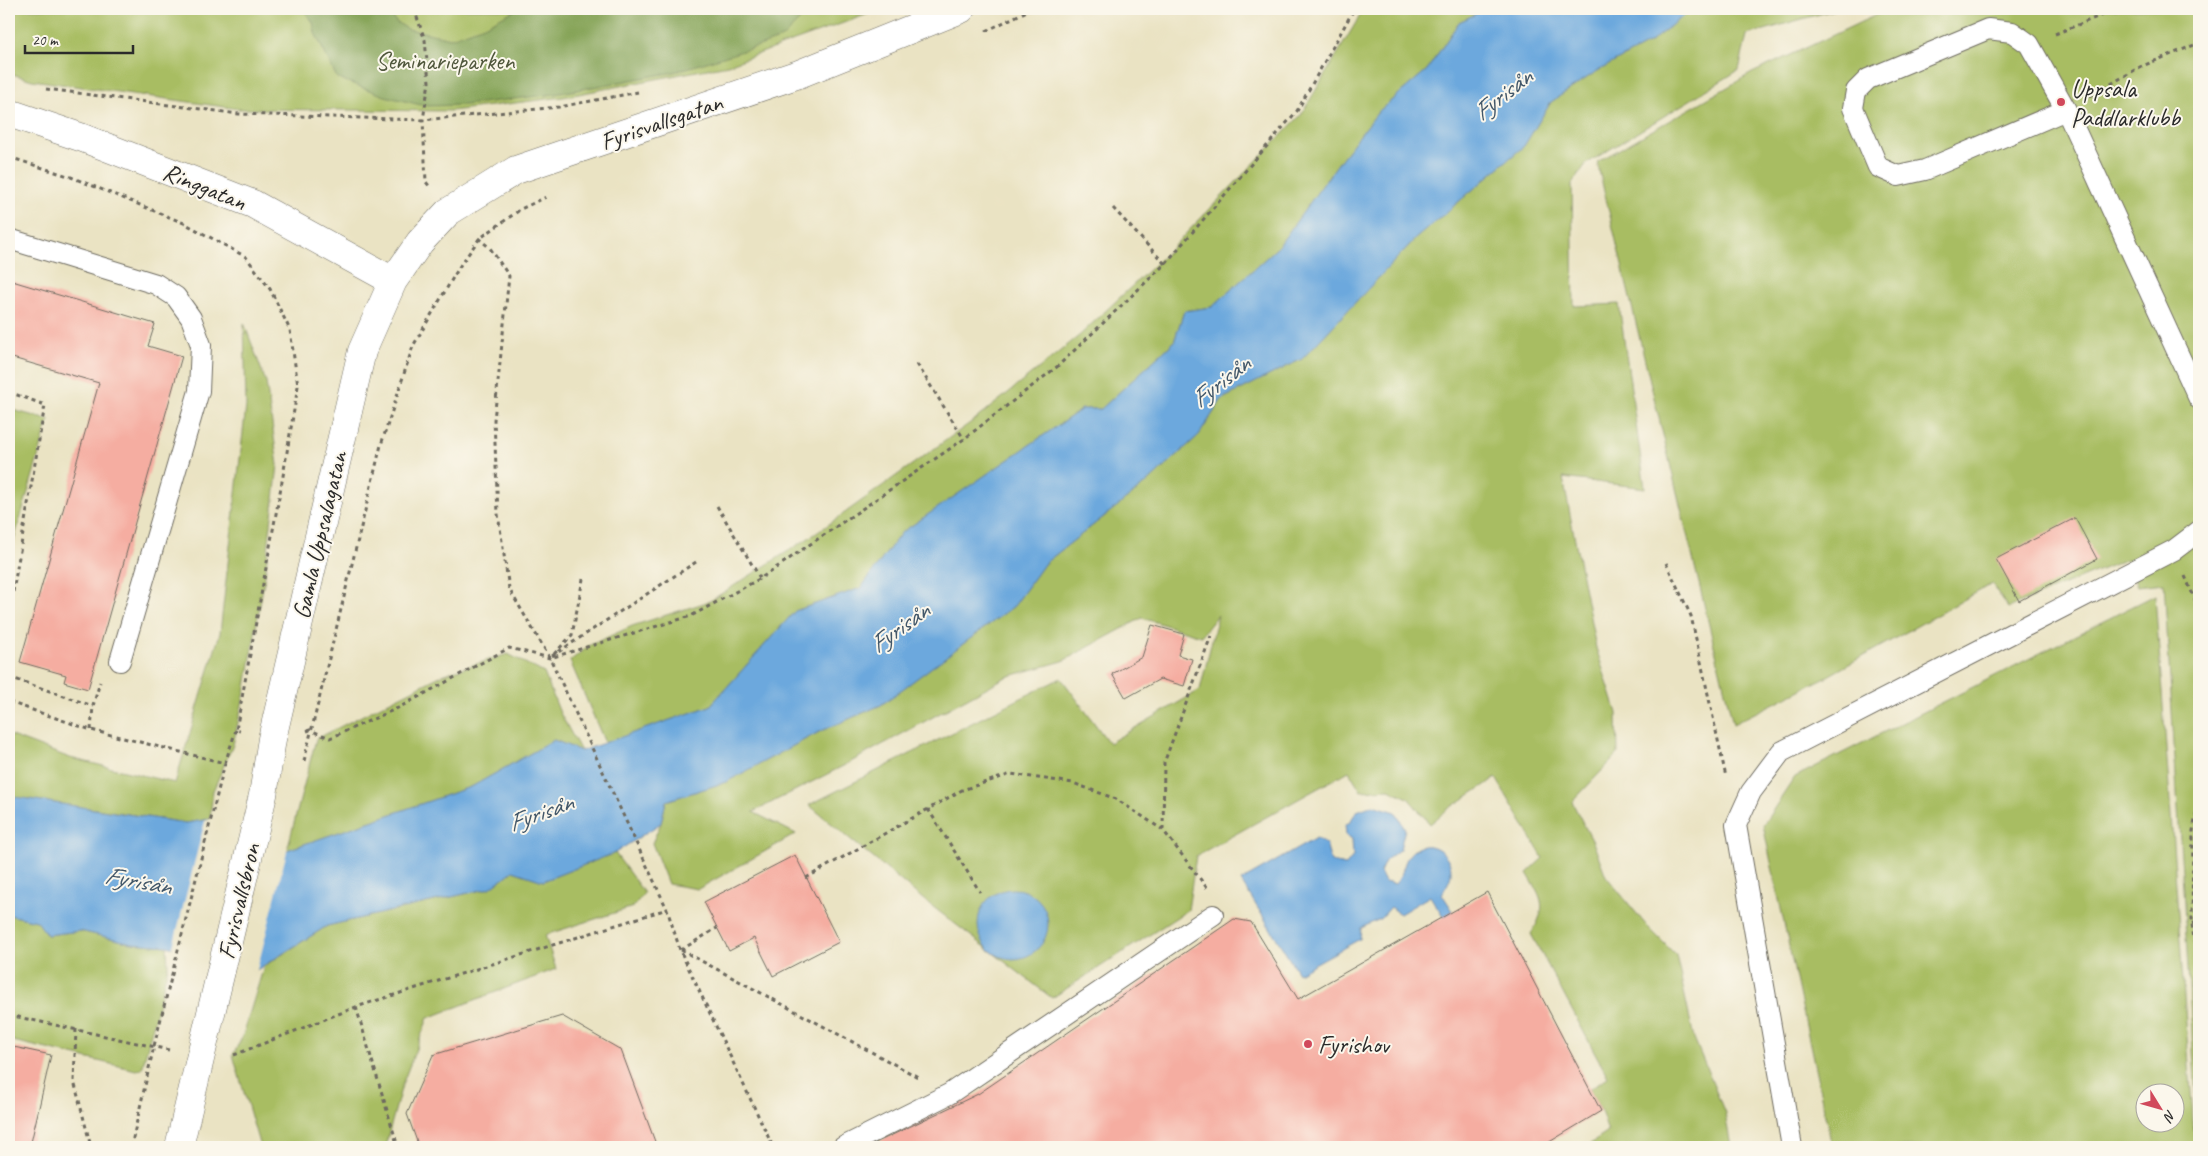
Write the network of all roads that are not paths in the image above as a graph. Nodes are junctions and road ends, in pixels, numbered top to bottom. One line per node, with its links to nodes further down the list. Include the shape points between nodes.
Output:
1 (961, 9): 5 (street, Fyrisvallsgatan, via 800,74 516,170 448,212 420,242)
2 (2066, 110): 2 (lane, via 2029,44 2012,32 1988,29 1868,79 1856,91 1854,108 1878,167 1898,176 1925,170); 6 (lane)
3 (9, 113): 5 (street, Ringgatan, via 253,204)
4 (9, 239): 8 (lane, via 156,284 176,297 191,318 201,345 199,391)
5 (392, 281): 9 (street, Gamla Uppsalagatan, via 362,351)
6 (2199, 398)
7 (2199, 531): 13 (lane, via 2174,550 1781,752 1751,792 1736,824)
8 (120, 661)
9 (262, 795): 11 (street, Fyrisvallsbron)
10 (1214, 915): 12 (lane, via 949,1094)
11 (179, 1147)
12 (843, 1147)
13 (1792, 1147)

